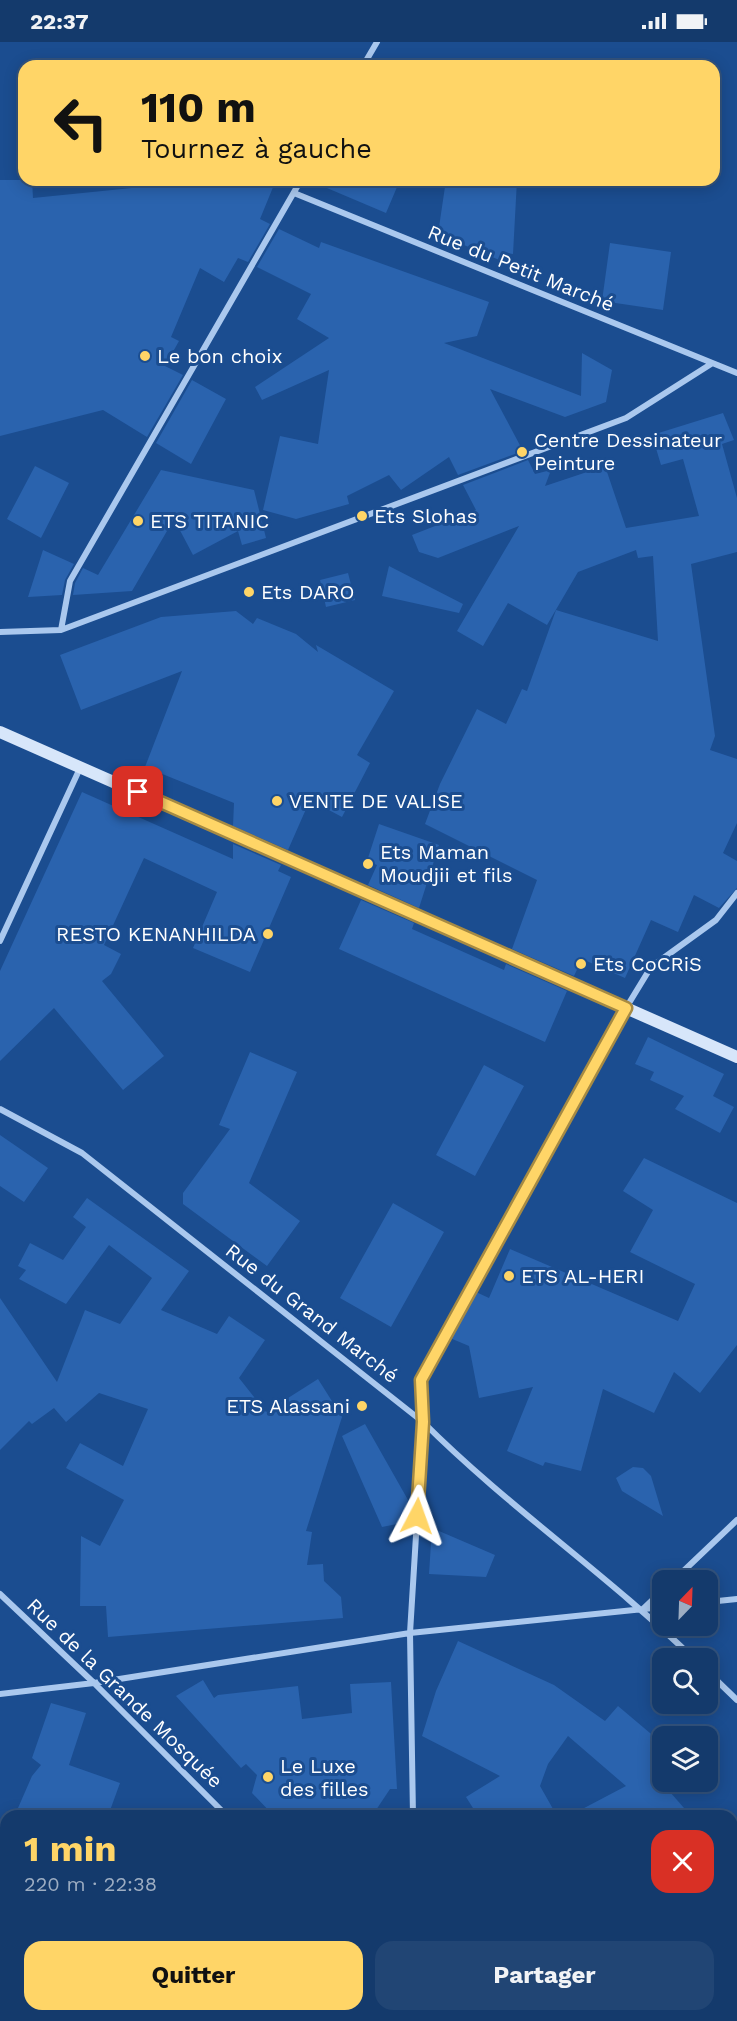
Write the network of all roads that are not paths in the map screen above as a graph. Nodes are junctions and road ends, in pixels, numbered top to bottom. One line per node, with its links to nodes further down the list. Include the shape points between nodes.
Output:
1 (377, 42): 2 (street)
2 (366, 60)
3 (298, 186): 4 (street)
4 (294, 193): 5 (street, Rue du Petit Marché); 7 (street, via 70,581)
5 (711, 364): 6 (street, Rue du Petit Marché); 7 (street, via 626,418)
6 (737, 373)
7 (61, 630): 8 (street)
8 (0, 632)
9 (0, 732): 10 (main road)
10 (81, 766): 13 (street); 15 (main road)
11 (737, 893): 15 (street, via 716,921 651,967)
12 (0, 924): 13 (street)
13 (7, 928): 14 (street)
14 (0, 940)
15 (626, 1008): 16 (main road); 18 (street, via 421,1380)
16 (737, 1057)
17 (0, 1109): 18 (street, Rue du Grand Marché, via 82,1153)
18 (423, 1422): 26 (street, Rue du Grand Marché, via 470,1468); 27 (street)
19 (737, 1520): 20 (street)
20 (685, 1570)
21 (0, 1594): 30 (street, Rue de la Grande Mosquée)
22 (737, 1599): 24 (street)
23 (652, 1600): 26 (street)
24 (718, 1601)
25 (652, 1608): 26 (street)
26 (643, 1609): 27 (street); 28 (street, Rue du Grand Marché)
27 (410, 1633): 30 (street); 34 (street)
28 (683, 1648)
29 (718, 1682): 32 (street)
30 (94, 1683): 31 (street); 33 (street, Rue de la Grande Mosquée)
31 (0, 1694)
32 (737, 1700)
33 (221, 1810)
34 (413, 1810)

